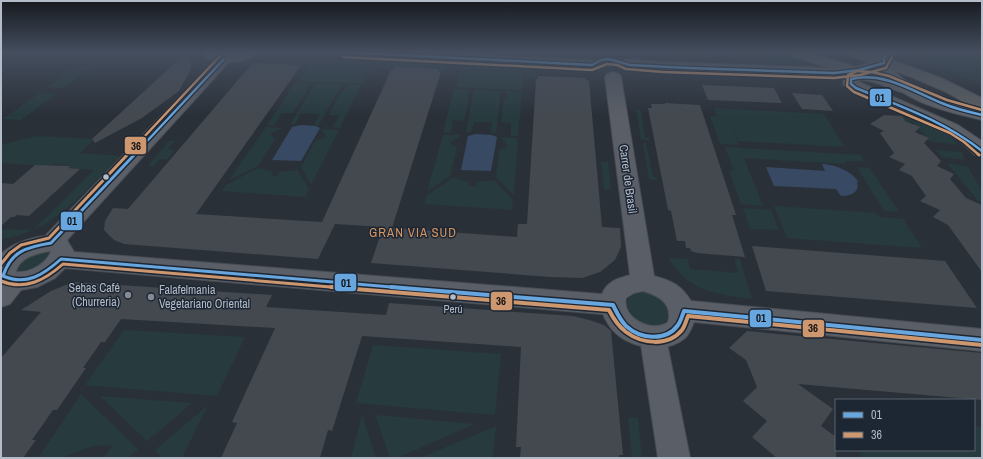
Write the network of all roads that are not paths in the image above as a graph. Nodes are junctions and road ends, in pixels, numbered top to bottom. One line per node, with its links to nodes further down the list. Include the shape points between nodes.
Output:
1 (201, 73): 15 (street)
2 (620, 73): 17 (street, Carrer de Brasil)
3 (794, 73): 11 (street)
4 (860, 73): 11 (street, via 851,79 851,84 856,88)
5 (889, 73): 8 (street)
6 (915, 73): 12 (highway)
7 (934, 73): 9 (highway)
8 (910, 89): 10 (main road)
9 (982, 94)
10 (928, 98): 12 (main road); 13 (main road, via 962,116)
11 (909, 110): 14 (street, via 952,129)
12 (978, 111)
13 (982, 131)
14 (982, 151)
15 (56, 251): 16 (street, via 36,245); 18 (street, via 53,268); 19 (street)
16 (6, 256): 18 (street, via 3,276 9,280)
17 (644, 282): 19 (street, via 633,283 620,289 615,295); 20 (street, via 666,289 678,300)
18 (8, 289)
19 (613, 305): 21 (street, via 616,315 627,328)
20 (684, 311): 21 (street, via 684,319 679,328 669,335); 22 (street)
21 (653, 338): 23 (street)
22 (982, 340)
23 (674, 458)

